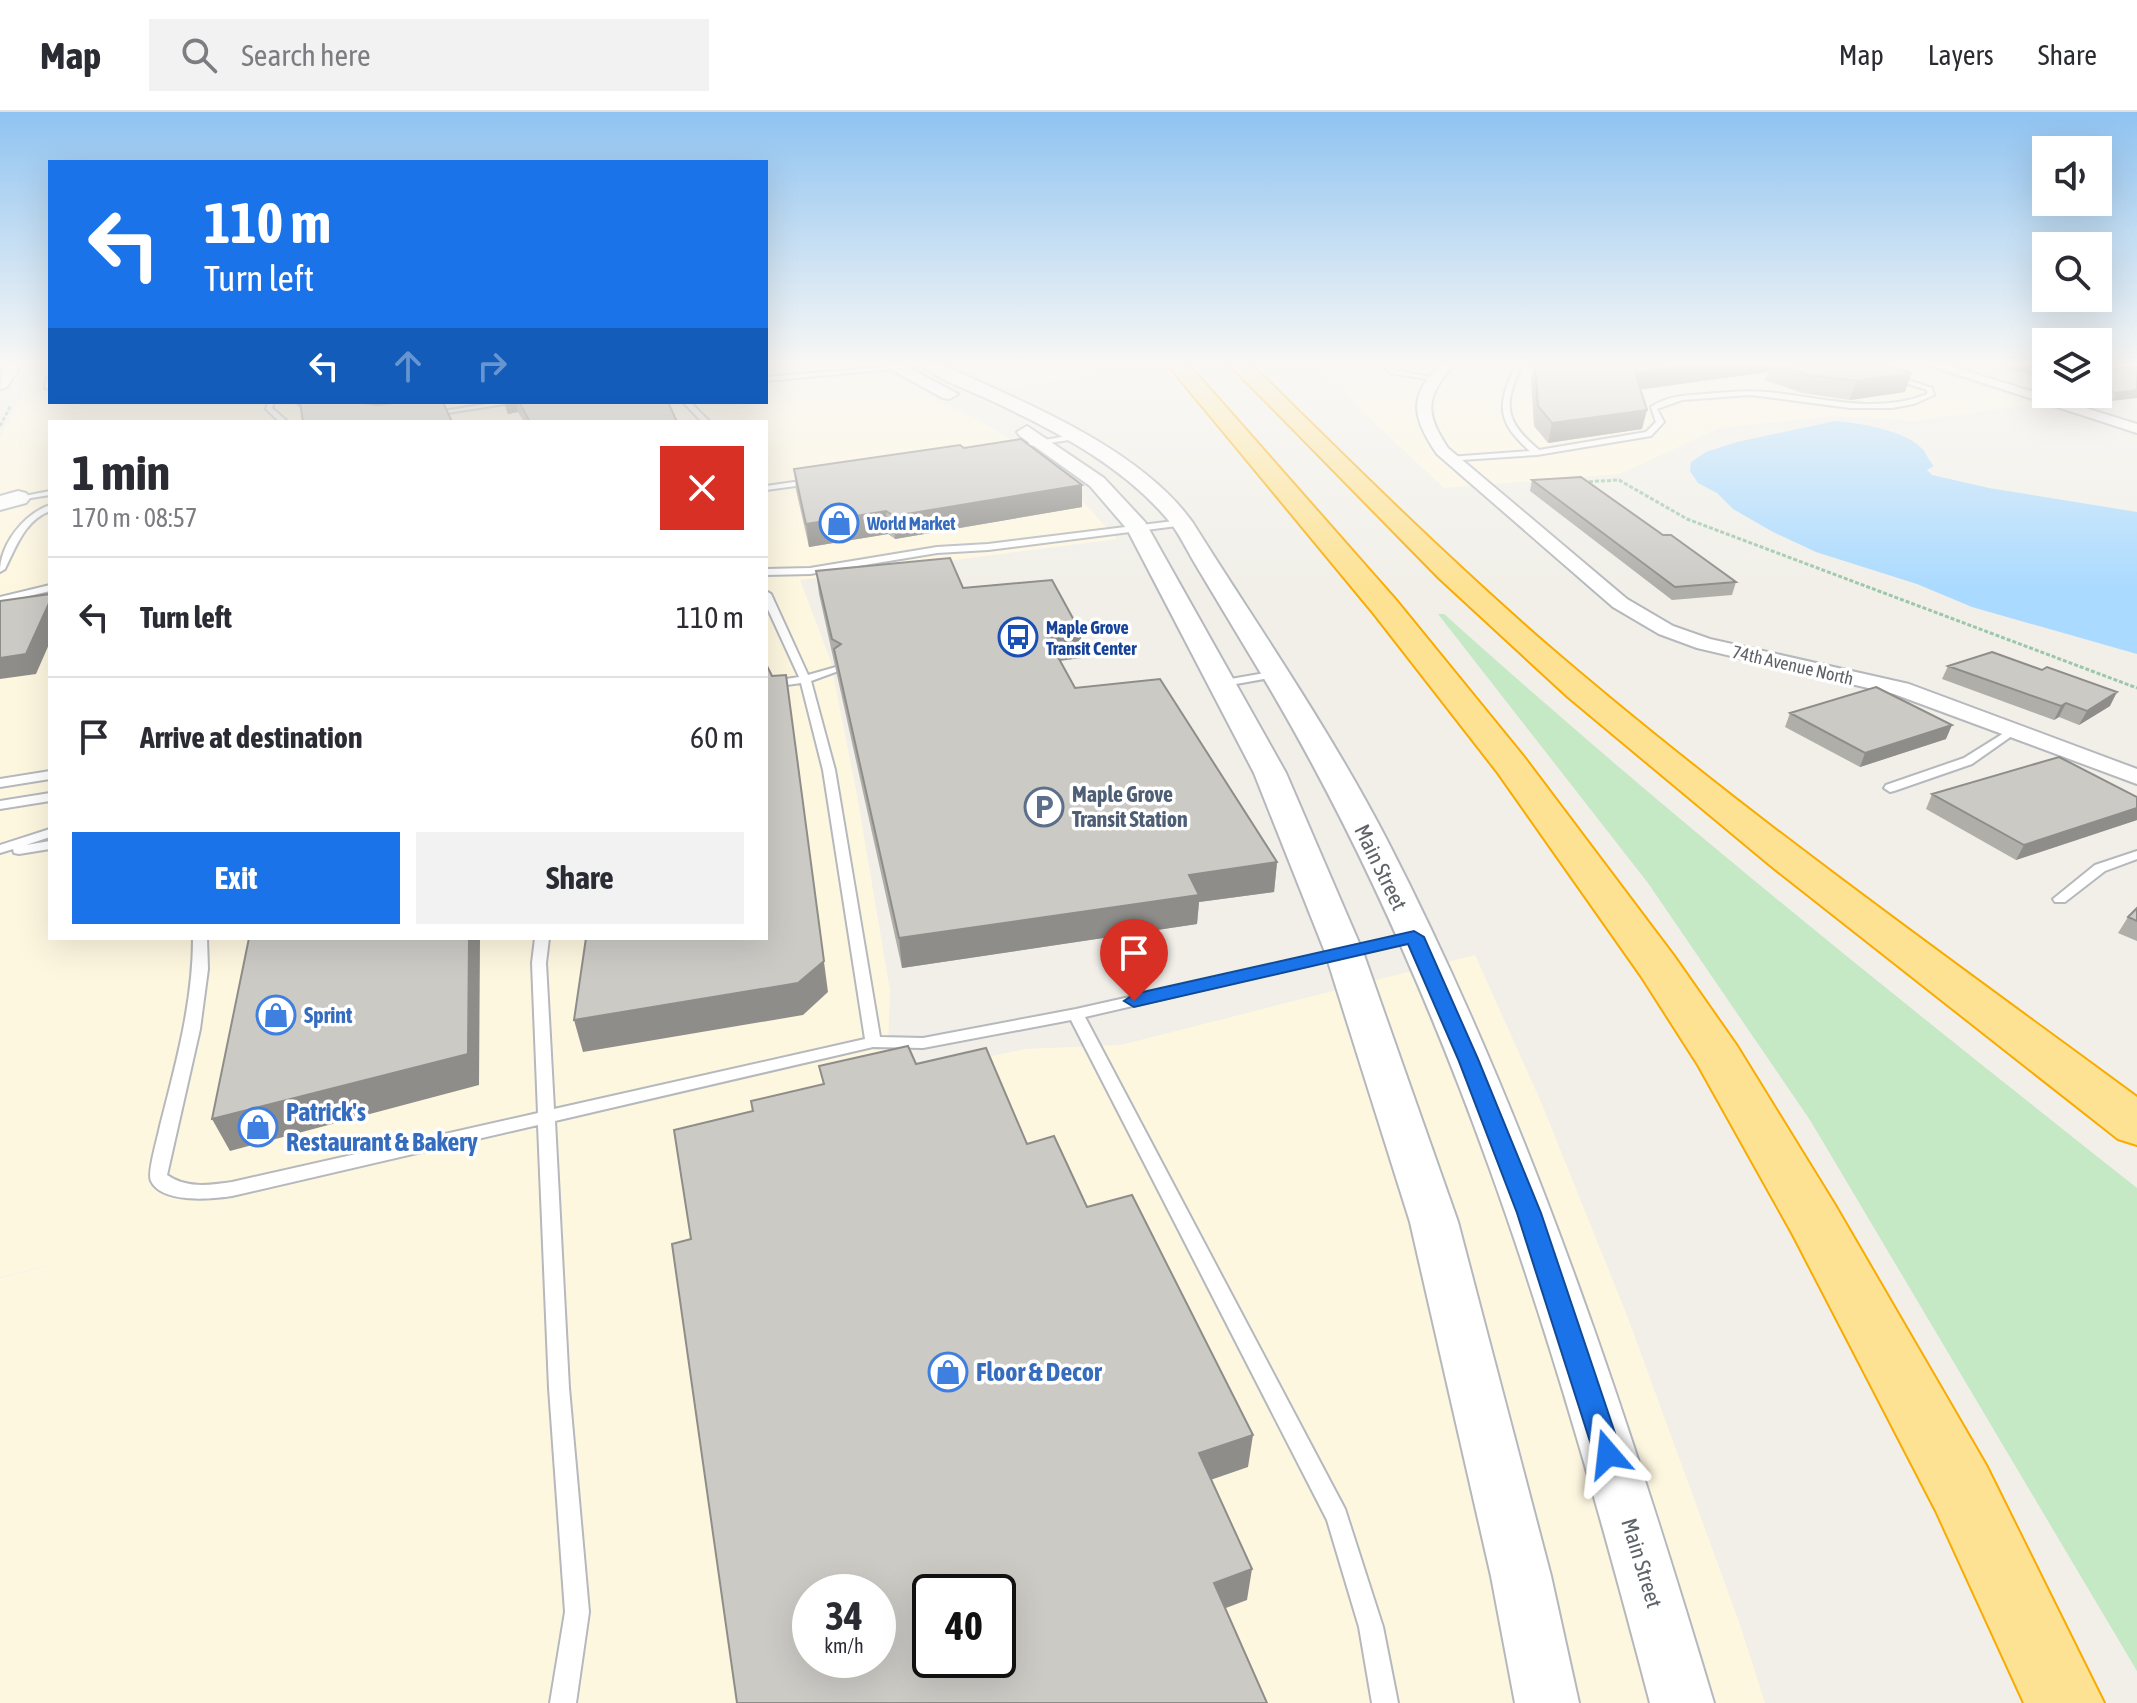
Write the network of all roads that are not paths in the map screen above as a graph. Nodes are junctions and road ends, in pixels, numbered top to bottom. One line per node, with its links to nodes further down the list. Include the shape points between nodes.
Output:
1 (1039, 439): 9 (street)
2 (1061, 439): 9 (lane)
3 (1083, 439): 18 (street, Main Street, via 1153,490)
4 (1242, 439): 54 (highway, via 1511,765 1693,1019 1815,1221 1954,1475)
5 (1313, 439): 49 (highway, via 1402,529 1580,690)
6 (1434, 439): 12 (street, 74th Avenue North)
7 (1519, 439): 11 (lane)
8 (1617, 439): 11 (lane)
9 (1045, 442): 10 (lane); 19 (street, via 1097,482)
10 (998, 449)
11 (1537, 453): 12 (lane)
12 (1449, 459): 30 (street, 74th Avenue North, via 1620,603 1666,630 1704,644 1901,689)
13 (819, 480): 14 (lane)
14 (768, 486)
15 (48, 493): 16 (lane)
16 (6, 500)
17 (48, 509): 20 (lane, via 26,522)
18 (1182, 523): 19 (lane); 25 (street, Main Street)
19 (1137, 527): 21 (lane, via 810,571); 28 (street)
20 (0, 569)
21 (768, 572)
22 (48, 586): 23 (lane)
23 (0, 598)
24 (768, 598): 27 (lane)
25 (1277, 674): 28 (lane); 42 (street, Main Street, via 1370,841)
26 (837, 675): 27 (lane)
27 (805, 679): 29 (lane); 47 (lane, via 829,770)
28 (1225, 683): 45 (street, via 1270,773)
29 (768, 685)
30 (2012, 731): 32 (street, 74th Avenue North); 34 (lane, via 1968,761)
31 (48, 775): 33 (lane)
32 (2137, 777)
33 (0, 783)
34 (1890, 788)
35 (48, 797): 36 (lane)
36 (0, 805)
37 (48, 834): 39 (lane)
38 (48, 845): 39 (lane)
39 (0, 850)
40 (2137, 855): 41 (lane, via 2100,868)
41 (2060, 899)
42 (1414, 937): 45 (lane); 53 (street, Main Street, via 1529,1213)
43 (200, 940): 48 (lane, via 193,1030 158,1178 169,1187 188,1193 232,1189)
44 (542, 940): 48 (lane)
45 (1344, 952): 46 (lane); 52 (street, via 1434,1222)
46 (1076, 1014): 47 (lane, via 923,1043); 51 (lane, via 1337,1517 1371,1627)
47 (873, 1042): 48 (lane)
48 (544, 1118): 50 (lane, via 577,1612)
49 (2137, 1125)
50 (563, 1703)
51 (1385, 1703)
52 (1547, 1703)
53 (1682, 1703)
54 (2065, 1703)

